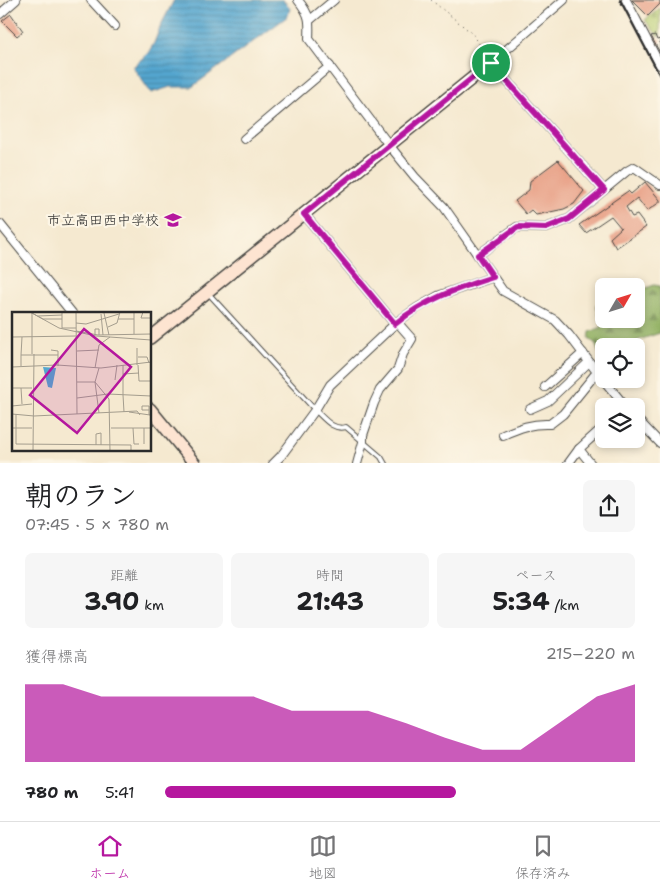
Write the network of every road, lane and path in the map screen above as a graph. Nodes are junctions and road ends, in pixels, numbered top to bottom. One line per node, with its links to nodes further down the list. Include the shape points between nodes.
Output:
1 (16, 0): 8 (street)
2 (91, 0): 10 (street)
3 (298, 0): 9 (street)
4 (334, 0): 9 (street)
5 (431, 0): 11 (path, via 473,34)
6 (564, 0): 11 (street)
7 (626, 0): 12 (street)
8 (0, 14)
9 (310, 20): 13 (street, via 309,39)
10 (115, 26)
11 (491, 63): 15 (street); 17 (street)
12 (660, 65)
13 (330, 66): 14 (street); 15 (street)
14 (244, 139)
15 (389, 145): 18 (street); 20 (street, via 444,207)
16 (660, 185): 17 (street, via 634,167)
17 (604, 190): 20 (street, via 569,219 546,228 518,227)
18 (304, 214): 22 (street); 24 (street)
19 (0, 224): 23 (street)
20 (478, 255): 21 (street)
21 (493, 277): 24 (street, via 438,296); 26 (street, via 503,291 555,320)
22 (207, 292): 25 (street); 35 (lane)
23 (70, 312)
24 (396, 323): 35 (street, via 330,385); 39 (street, via 412,339 398,369 380,390)
25 (151, 337)
26 (583, 353): 27 (street); 30 (street)
27 (589, 362): 28 (street); 33 (street, via 548,401)
28 (595, 370)
29 (595, 374): 37 (street, via 563,414 550,424 536,423)
30 (545, 387)
31 (610, 388): 32 (street)
32 (618, 398)
33 (530, 409)
34 (151, 410): 42 (street)
35 (315, 410): 39 (lane, via 332,426 346,427); 43 (street)
36 (645, 427): 40 (street)
37 (502, 435)
38 (595, 435): 41 (street)
39 (363, 442): 44 (street); 45 (lane)
40 (660, 443)
41 (579, 449): 46 (street); 47 (street)
42 (194, 463)
43 (274, 463)
44 (356, 463)
45 (384, 463)
46 (569, 463)
47 (590, 463)

